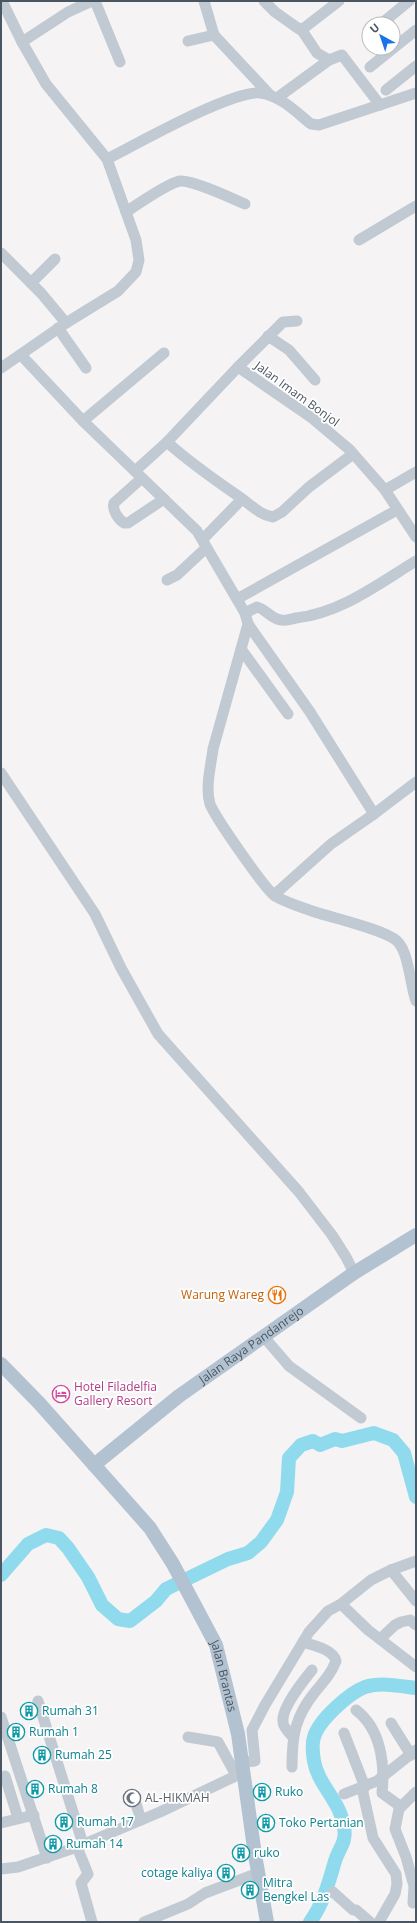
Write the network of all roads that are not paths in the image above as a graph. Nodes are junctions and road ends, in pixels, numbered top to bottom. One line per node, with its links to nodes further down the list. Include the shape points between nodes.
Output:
1 (2, 1): 13 (street)
2 (92, 1): 13 (street, via 68,12)
3 (95, 1): 15 (street)
4 (204, 1): 11 (street)
5 (264, 1): 9 (street, via 294,27)
6 (340, 1): 9 (street)
7 (409, 1): 8 (street)
8 (391, 16)
9 (301, 29): 14 (street, via 317,53)
10 (416, 30): 16 (street)
11 (214, 35): 12 (street); 20 (street)
12 (188, 41)
13 (22, 42): 22 (street, via 46,84)
14 (329, 60): 20 (street); 21 (street, via 344,55)
15 (120, 62)
16 (370, 66)
17 (416, 66): 18 (street)
18 (386, 90)
19 (416, 93): 21 (street)
20 (274, 97): 21 (street, via 316,125); 22 (street, via 259,92 240,96 184,120)
21 (380, 105)
22 (107, 159): 25 (street)
23 (245, 204): 25 (street, via 192,183 180,181)
24 (416, 206): 26 (street)
25 (126, 212): 30 (street, via 139,252 139,266 136,272 118,292)
26 (359, 240)
27 (1, 253): 29 (street)
28 (55, 259): 29 (street)
29 (32, 283): 30 (street)
30 (61, 321): 34 (street); 37 (street)
31 (297, 321): 32 (street, via 283,322)
32 (268, 336): 35 (street); 38 (street, via 289,350)
33 (164, 353): 39 (street)
34 (21, 355): 36 (street); 39 (street)
35 (238, 367): 40 (street, Jalan Imam Bonjol); 41 (street, Jalan Imam Bonjol, via 312,418)
36 (1, 368)
37 (86, 368)
38 (316, 380)
39 (83, 421): 43 (street)
40 (167, 442): 43 (street, Jalan Imam Bonjol); 46 (street, via 190,462)
41 (353, 454): 44 (street, Jalan Imam Bonjol); 46 (street, via 309,487 278,515 268,516)
42 (416, 472): 44 (street)
43 (139, 474): 45 (street); 45 (street, Jalan Imam Bonjol, via 114,503 120,520 128,523)
44 (385, 490): 47 (street, Jalan Imam Bonjol)
45 (164, 499): 49 (street)
46 (242, 499): 49 (street)
47 (397, 510): 48 (street, Jalan Imam Bonjol); 52 (street)
48 (416, 537)
49 (205, 543): 51 (street, via 177,575); 52 (street)
50 (416, 562): 53 (street, via 372,590 326,612 280,620 257,607)
51 (167, 580)
52 (237, 599): 53 (street)
53 (247, 618): 54 (street); 58 (street)
54 (241, 649): 55 (street); 59 (street, via 213,749 210,803)
55 (288, 714)
56 (1, 773): 62 (street, via 95,914 121,968 158,1034 299,1192 332,1235)
57 (416, 782): 58 (street)
58 (374, 814): 59 (street, via 331,844)
59 (274, 895): 60 (street, via 308,910 367,928 396,940 403,950)
60 (416, 1001)
61 (416, 1235): 62 (main road, Jalan Raya Pandanrejo)
62 (354, 1273): 63 (main road, Jalan Raya Pandanrejo)
63 (264, 1337): 65 (street, via 289,1366); 66 (main road, Jalan Raya Pandanrejo, via 179,1396)
64 (1, 1364): 66 (main road, Jalan Brantas)
65 (361, 1418)
66 (94, 1465): 86 (main road, Jalan Brantas, via 150,1528 173,1564 219,1654 238,1734)
67 (416, 1561): 68 (street)
68 (391, 1570): 69 (street); 70 (street, via 371,1580)
69 (416, 1601)
70 (341, 1604): 72 (street); 73 (street, via 323,1616)
71 (416, 1625): 72 (street, via 410,1620 401,1622)
72 (380, 1639): 74 (street)
73 (303, 1642): 82 (street, via 329,1652 336,1661 300,1715); 86 (street, via 252,1730 254,1761)
74 (416, 1667)
75 (312, 1670): 82 (street, via 293,1697 283,1718 284,1726)
76 (38, 1701): 99 (street)
77 (356, 1710): 88 (street, via 365,1716 373,1729)
78 (1, 1717): 80 (street)
79 (391, 1723): 84 (street)
80 (4, 1732): 87 (street)
81 (344, 1733): 90 (street)
82 (293, 1737): 85 (street)
83 (188, 1738): 86 (street, via 218,1742)
84 (413, 1752): 88 (street)
85 (292, 1767)
86 (241, 1770): 97 (street); 102 (main road, Jalan Brantas)
87 (20, 1772): 89 (street); 95 (street)
88 (384, 1776): 90 (street); 94 (street, via 382,1793)
89 (3, 1777): 96 (street)
90 (364, 1787): 92 (street); 109 (street, via 373,1838 396,1874 395,1894)
91 (416, 1792): 94 (street)
92 (344, 1794)
93 (136, 1804): 97 (street)
94 (400, 1806): 104 (street, via 395,1829 414,1886)
95 (34, 1814): 96 (street); 100 (street)
96 (18, 1818): 98 (street)
97 (141, 1820): 99 (street)
98 (1, 1823)
99 (80, 1845): 100 (street); 105 (street, via 88,1874 81,1883)
100 (47, 1858): 101 (street)
101 (1, 1870)
102 (258, 1873): 106 (street, via 205,1893 188,1904); 107 (main road, Jalan Brantas)
103 (333, 1892): 108 (street)
104 (413, 1903)
105 (92, 1922)
106 (144, 1922)
107 (267, 1922)
108 (370, 1922)
109 (379, 1922)

